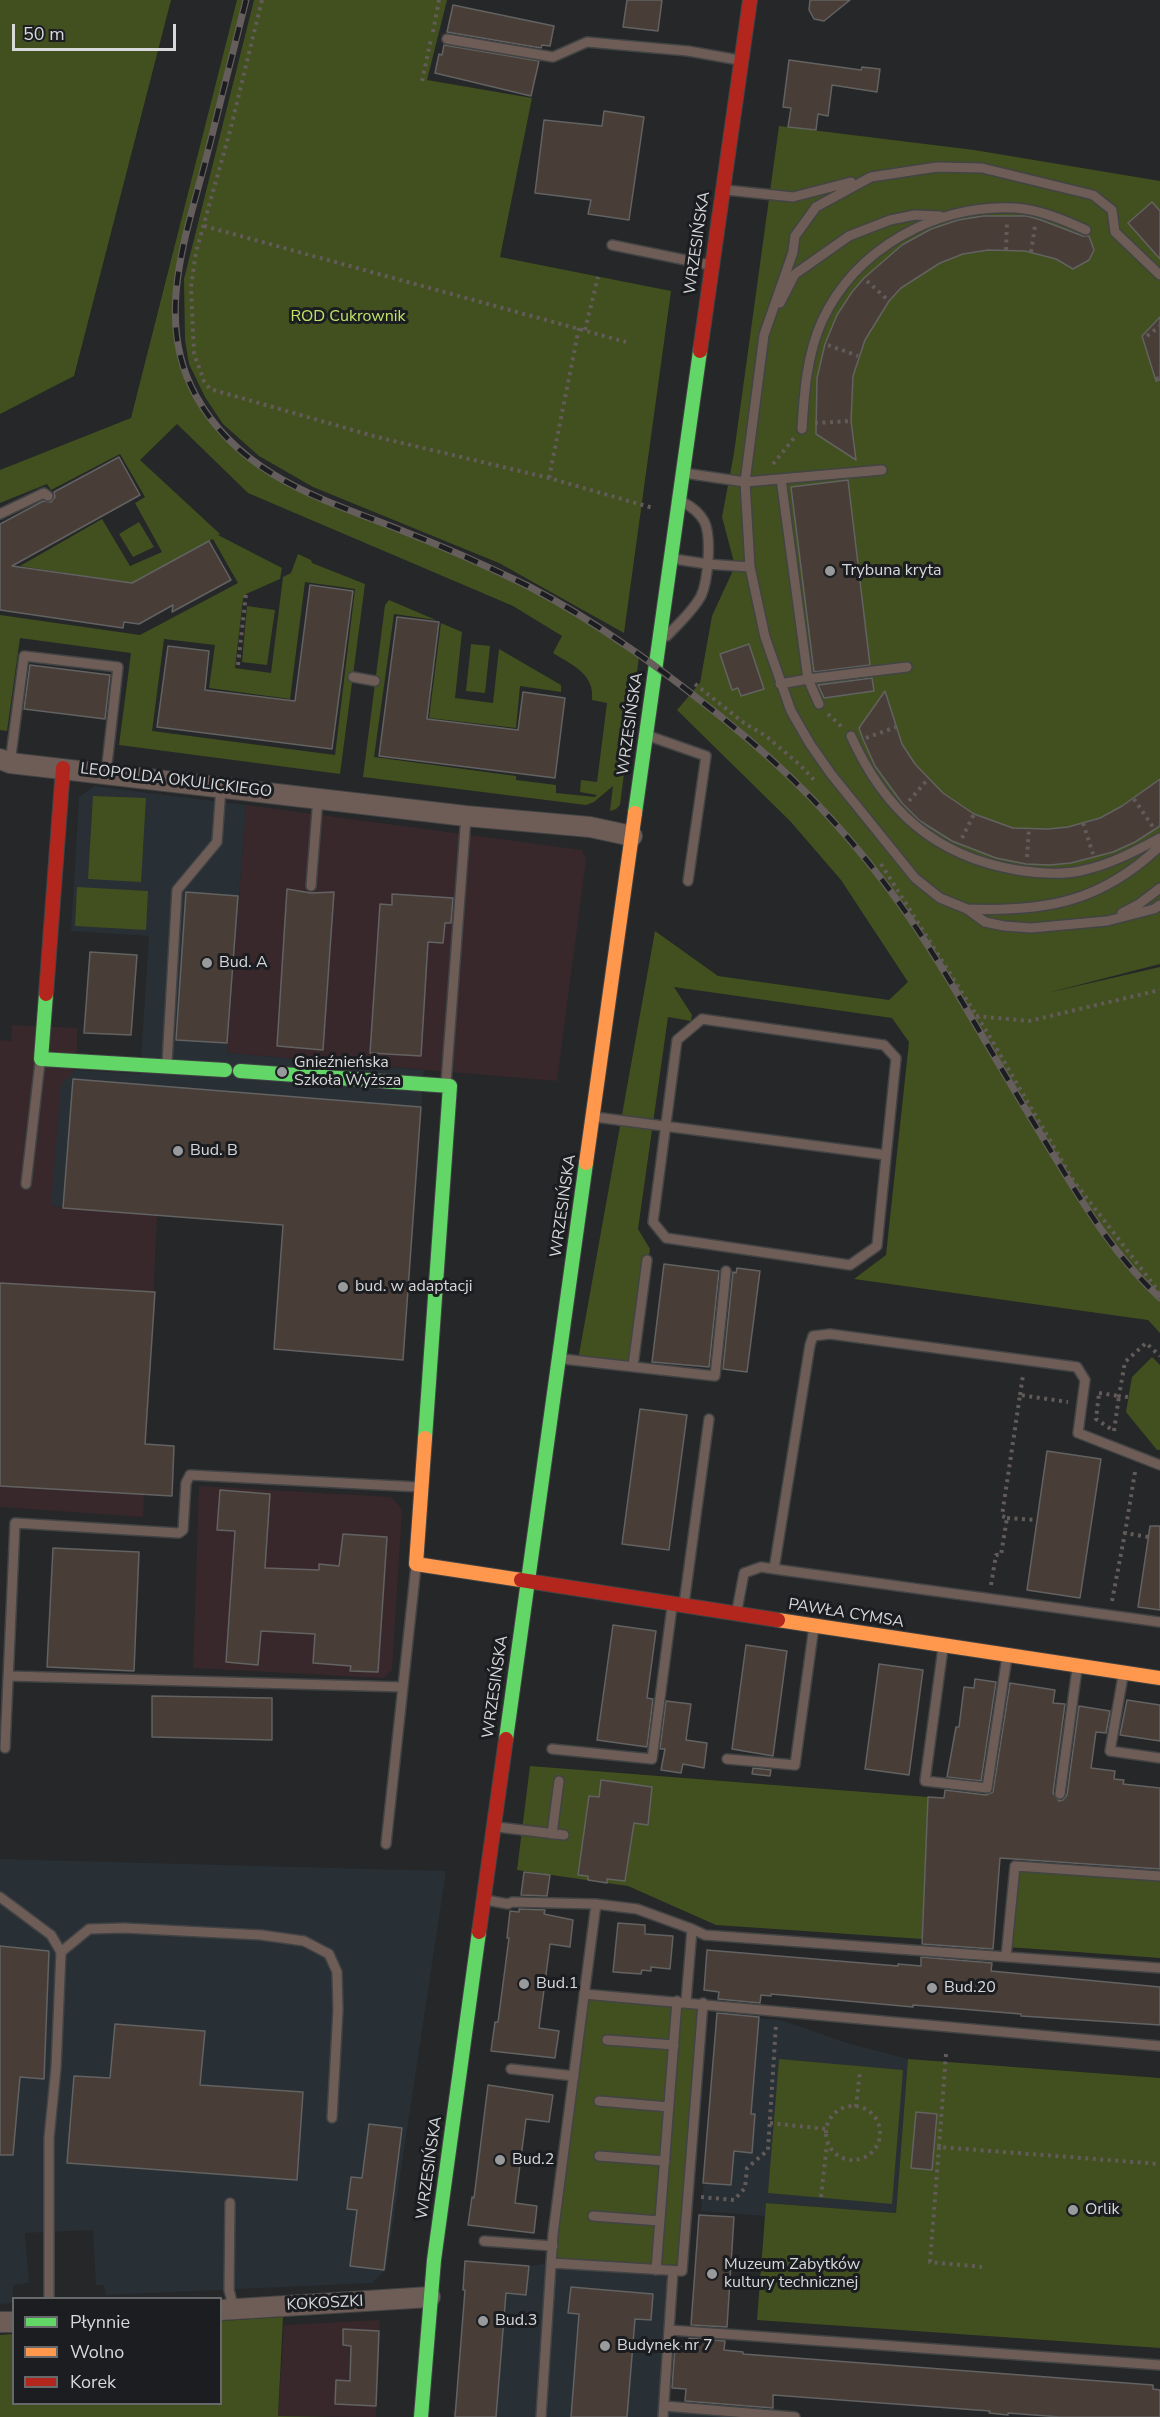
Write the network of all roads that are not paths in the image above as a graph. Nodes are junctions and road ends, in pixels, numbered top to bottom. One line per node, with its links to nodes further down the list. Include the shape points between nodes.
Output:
1 (750, 0): 3 (street, WRZESIŃSKA)
2 (447, 39): 3 (lane, via 553,57 587,42)
3 (742, 60): 5 (street, WRZESIŃSKA)
4 (871, 177): 5 (lane, via 793,197); 10 (lane, via 937,167 982,168 1093,195 1112,210 1115,232); 11 (lane, via 816,207 795,236)
5 (722, 190): 9 (street, WRZESIŃSKA)
6 (943, 216): 7 (lane, via 1017,208); 11 (lane, via 915,215 890,220 849,236 795,274); 12 (lane, via 883,247 865,261 834,300 814,341)
7 (1086, 230)
8 (612, 245): 9 (lane)
9 (712, 266): 14 (street, WRZESIŃSKA)
10 (1160, 275)
11 (764, 335): 16 (lane)
12 (802, 429)
13 (882, 470): 15 (lane)
14 (683, 473): 16 (lane); 18 (street, WRZESIŃSKA)
15 (781, 479): 16 (lane); 26 (lane)
16 (745, 482): 22 (lane)
17 (48, 496): 19 (lane, via 44,493)
18 (680, 500): 20 (street, WRZESIŃSKA); 21 (lane, via 695,509 705,523)
19 (0, 514)
20 (671, 559): 21 (lane); 23 (street, WRZESIŃSKA)
21 (707, 564): 22 (lane); 23 (lane, via 700,598)
22 (750, 567): 28 (lane)
23 (659, 644): 30 (street, WRZESIŃSKA)
24 (907, 668): 26 (lane)
25 (353, 677): 27 (lane)
26 (808, 679): 28 (lane); 29 (lane)
27 (375, 681)
28 (780, 684): 45 (lane, via 810,744 900,862 940,898)
29 (819, 704)
30 (646, 735): 39 (street, WRZESIŃSKA); 41 (lane, via 706,756)
31 (851, 736): 38 (lane, via 878,788 921,831 939,844 995,866 1048,874 1077,872 1123,858)
32 (5, 761): 33 (street); 34 (lane, via 24,656 118,667)
33 (63, 768): 34 (street, LEOPOLDA OKULICKIEGO); 47 (street, LEOPOLDA OKULICKIEGO)
34 (106, 773): 35 (street, LEOPOLDA OKULICKIEGO)
35 (221, 787): 36 (street, LEOPOLDA OKULICKIEGO); 48 (lane, via 217,842 177,890)
36 (318, 798): 37 (street, LEOPOLDA OKULICKIEGO); 42 (lane)
37 (466, 816): 39 (street, LEOPOLDA OKULICKIEGO, via 590,827); 51 (lane)
38 (1158, 834)
39 (632, 836): 52 (street, WRZESIŃSKA)
40 (1160, 846): 45 (lane, via 1125,874 1082,898 1025,908)
41 (688, 881)
42 (311, 886)
43 (1160, 888): 46 (lane, via 1140,904)
44 (1160, 905): 46 (lane)
45 (967, 909): 46 (lane, via 985,922 1004,926 1031,928)
46 (1107, 921)
47 (41, 1059): 48 (street); 55 (lane, LEOPOLDA OKULICKIEGO)
48 (167, 1066): 49 (street)
49 (225, 1070)
50 (240, 1071): 51 (street)
51 (446, 1086): 62 (street, via 450,1086)
52 (593, 1116): 53 (lane); 58 (street, WRZESIŃSKA)
53 (667, 1127): 54 (lane); 54 (lane, via 677,1040 702,1019 884,1045 896,1058); 54 (lane, via 653,1222 666,1238 850,1265 877,1246)
54 (886, 1155)
55 (26, 1184)
56 (647, 1260): 59 (lane)
57 (726, 1271): 59 (lane, via 715,1376)
58 (559, 1358): 59 (lane); 65 (street, WRZESIŃSKA)
59 (633, 1366)
60 (709, 1419): 66 (lane)
61 (1160, 1465): 64 (lane, via 1078,1433 1085,1380 1077,1367 830,1334 813,1336)
62 (422, 1487): 63 (street); 74 (lane, via 190,1475 183,1530 179,1533 15,1522)
63 (416, 1564): 65 (street, PAWŁA CYMSA); 76 (lane)
64 (774, 1569): 67 (lane, via 761,1567 744,1573); 68 (lane)
65 (527, 1582): 66 (street, PAWŁA CYMSA); 83 (street, WRZESIŃSKA)
66 (678, 1605): 67 (street, PAWŁA CYMSA); 78 (lane, via 652,1759)
67 (736, 1614): 69 (street, PAWŁA CYMSA)
68 (1160, 1622)
69 (814, 1626): 70 (street, PAWŁA CYMSA); 80 (lane, via 795,1765)
70 (944, 1646): 71 (street, PAWŁA CYMSA); 71 (lane, via 925,1781 987,1788)
71 (1008, 1655): 72 (street, PAWŁA CYMSA)
72 (1077, 1666): 73 (street, PAWŁA CYMSA); 82 (lane)
73 (1123, 1673): 75 (street, PAWŁA CYMSA); 79 (lane, via 1110,1751)
74 (8, 1676): 76 (lane); 77 (lane)
75 (1160, 1678)
76 (403, 1687): 86 (lane)
77 (5, 1748)
78 (552, 1749)
79 (1160, 1758)
80 (727, 1759)
81 (559, 1781): 84 (lane)
82 (1060, 1794)
83 (494, 1827): 84 (lane); 89 (street, WRZESIŃSKA)
84 (552, 1834): 85 (lane)
85 (564, 1835)
86 (386, 1844)
87 (1160, 1876): 93 (lane, via 1015,1866)
88 (0, 1897): 92 (lane, via 51,1935)
89 (483, 1900): 90 (lane, via 508,1904); 117 (street, WRZESIŃSKA)
90 (596, 1904): 91 (lane, via 637,1909); 95 (lane)
91 (692, 1929): 93 (lane, via 705,1935); 96 (lane)
92 (61, 1952): 105 (lane, via 89,1929 124,1928 261,1935 304,1941 329,1954 337,1972 338,2000); 116 (lane, via 49,2139)
93 (1006, 1957): 94 (lane)
94 (1160, 1968)
95 (584, 1994): 96 (lane); 102 (lane)
96 (682, 2002): 97 (lane); 99 (lane)
97 (703, 2003): 100 (lane); 115 (lane)
98 (607, 2040): 99 (lane)
99 (674, 2045): 104 (lane)
100 (1160, 2046)
101 (511, 2069): 102 (lane)
102 (574, 2076): 112 (lane)
103 (600, 2102): 104 (lane)
104 (669, 2107): 107 (lane)
105 (332, 2118)
106 (599, 2156): 107 (lane)
107 (665, 2161): 110 (lane)
108 (230, 2203): 118 (lane)
109 (593, 2216): 110 (lane)
110 (660, 2221): 114 (lane)
111 (484, 2241): 112 (lane)
112 (553, 2246): 113 (lane)
113 (551, 2263): 114 (lane); 123 (lane)
114 (656, 2270): 115 (lane)
115 (678, 2271): 119 (lane)
116 (49, 2297)
117 (430, 2297): 118 (street, KOKOSZKI); 122 (street, WRZESIŃSKA)
118 (227, 2309)
119 (669, 2330): 120 (lane); 121 (lane)
120 (1160, 2365)
121 (664, 2406): 124 (lane); 125 (lane)
122 (421, 2417)
123 (541, 2417)
124 (663, 2417)
125 (795, 2417)

